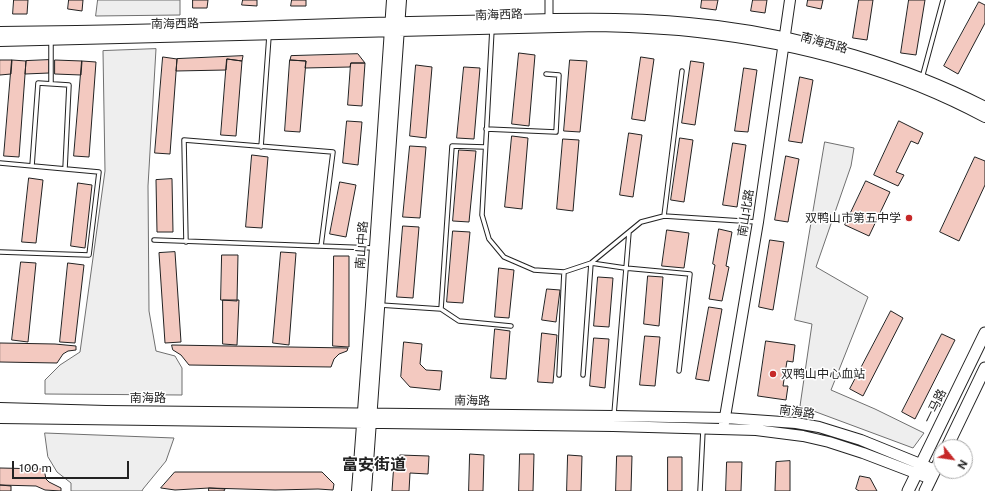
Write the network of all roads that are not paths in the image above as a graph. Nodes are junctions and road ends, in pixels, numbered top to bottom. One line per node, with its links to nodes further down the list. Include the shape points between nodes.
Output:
1 (392, 0): 8 (street, 南山中路)
2 (401, 0): 8 (street, 南山中路)
3 (549, 0): 6 (street)
4 (790, 0): 13 (street, 南山北路)
5 (943, 0): 16 (lane)
6 (549, 19): 7 (street, 南海西路); 13 (street, 南海西路, via 671,21 718,26)
7 (492, 24): 8 (street, 南海西路); 13 (street, 南海西路, via 665,29); 20 (lane)
8 (394, 27): 9 (street, 南海西路); 10 (street, 南海西路); 32 (street, 南山中路); 37 (street, 南山中路)
9 (0, 32)
10 (269, 35): 11 (street, 南海西路); 21 (lane)
11 (52, 40): 12 (street, 南海西路); 17 (lane)
12 (0, 41)
13 (784, 41): 16 (street, 南海西路, via 866,60); 19 (street, 南海西路, via 893,77 957,102); 27 (street, 南山北路)
14 (682, 71): 26 (lane)
15 (546, 74): 20 (lane, via 559,76 556,132)
16 (921, 79): 18 (street, 南海西路)
17 (51, 84): 24 (lane, via 38,84); 25 (lane, via 69,85)
18 (985, 107)
19 (985, 117)
20 (486, 129): 22 (lane)
21 (261, 147): 30 (lane, via 184,140); 31 (lane, via 334,152)
22 (485, 147): 36 (lane, via 482,215 489,239 504,257 534,270); 38 (lane, via 452,146)
23 (0, 163): 24 (lane)
24 (32, 166): 25 (lane)
25 (65, 169): 33 (lane, via 99,172 88,255)
26 (664, 216): 27 (lane); 28 (lane, via 641,222)
27 (758, 222): 48 (street, 南山北路)
28 (629, 232): 34 (lane); 35 (lane)
29 (154, 240): 30 (lane)
30 (186, 242): 31 (lane)
31 (321, 246): 32 (lane)
32 (375, 248): 37 (street, 南山中路)
33 (0, 252)
34 (591, 263): 35 (lane); 36 (lane); 44 (lane)
35 (625, 268): 42 (lane, via 690,274); 49 (lane)
36 (564, 272): 43 (lane)
37 (375, 305): 38 (lane); 47 (street, 南山中路)
38 (441, 309): 39 (lane, via 459,321)
39 (511, 326)
40 (985, 333): 53 (main road, 一马路)
41 (985, 368): 52 (main road)
42 (678, 371)
43 (559, 375)
44 (583, 375)
45 (0, 408): 47 (street, 南海路)
46 (0, 418): 47 (street, 南海路)
47 (366, 418): 49 (street, 南海路); 55 (street, 南山中路); 56 (street, 南山中路)
48 (724, 418): 49 (street, 南海路); 51 (street, 南山北路); 53 (street, 南海路, via 819,427 861,440)
49 (614, 421): 50 (street, 南海路)
50 (703, 429): 51 (street, 南海路); 57 (lane)
51 (723, 429): 53 (street, 南海路, via 803,436)
52 (951, 439)
53 (919, 469): 54 (street, 南海路); 58 (main road, 一马路)
54 (933, 475): 59 (main road)
55 (357, 491)
56 (366, 491)
57 (700, 491)
58 (908, 491)
59 (925, 491)

